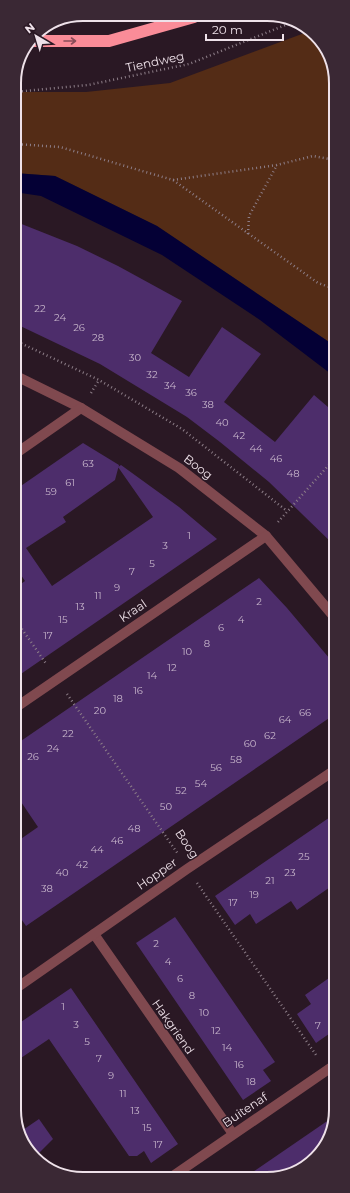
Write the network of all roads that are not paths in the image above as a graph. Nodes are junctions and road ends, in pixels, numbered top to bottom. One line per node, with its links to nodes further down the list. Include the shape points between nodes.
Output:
1 (180, 21): 2 (highway, one-way to 1, via 110,41)
2 (36, 42)
3 (21, 379): 4 (street, Boog)
4 (81, 408): 5 (street); 6 (street, Boog, via 178,468)
5 (21, 449)
6 (266, 536): 7 (street, Boog); 8 (street, Kraal)
7 (329, 611)
8 (21, 704)
9 (329, 775): 10 (street, Hopper)
10 (94, 934): 11 (street, Hopper); 13 (street, Hakgriend)
11 (21, 985)
12 (329, 1069): 13 (street, Buitenaf)
13 (232, 1134): 14 (street, Buitenaf)
14 (178, 1172)

